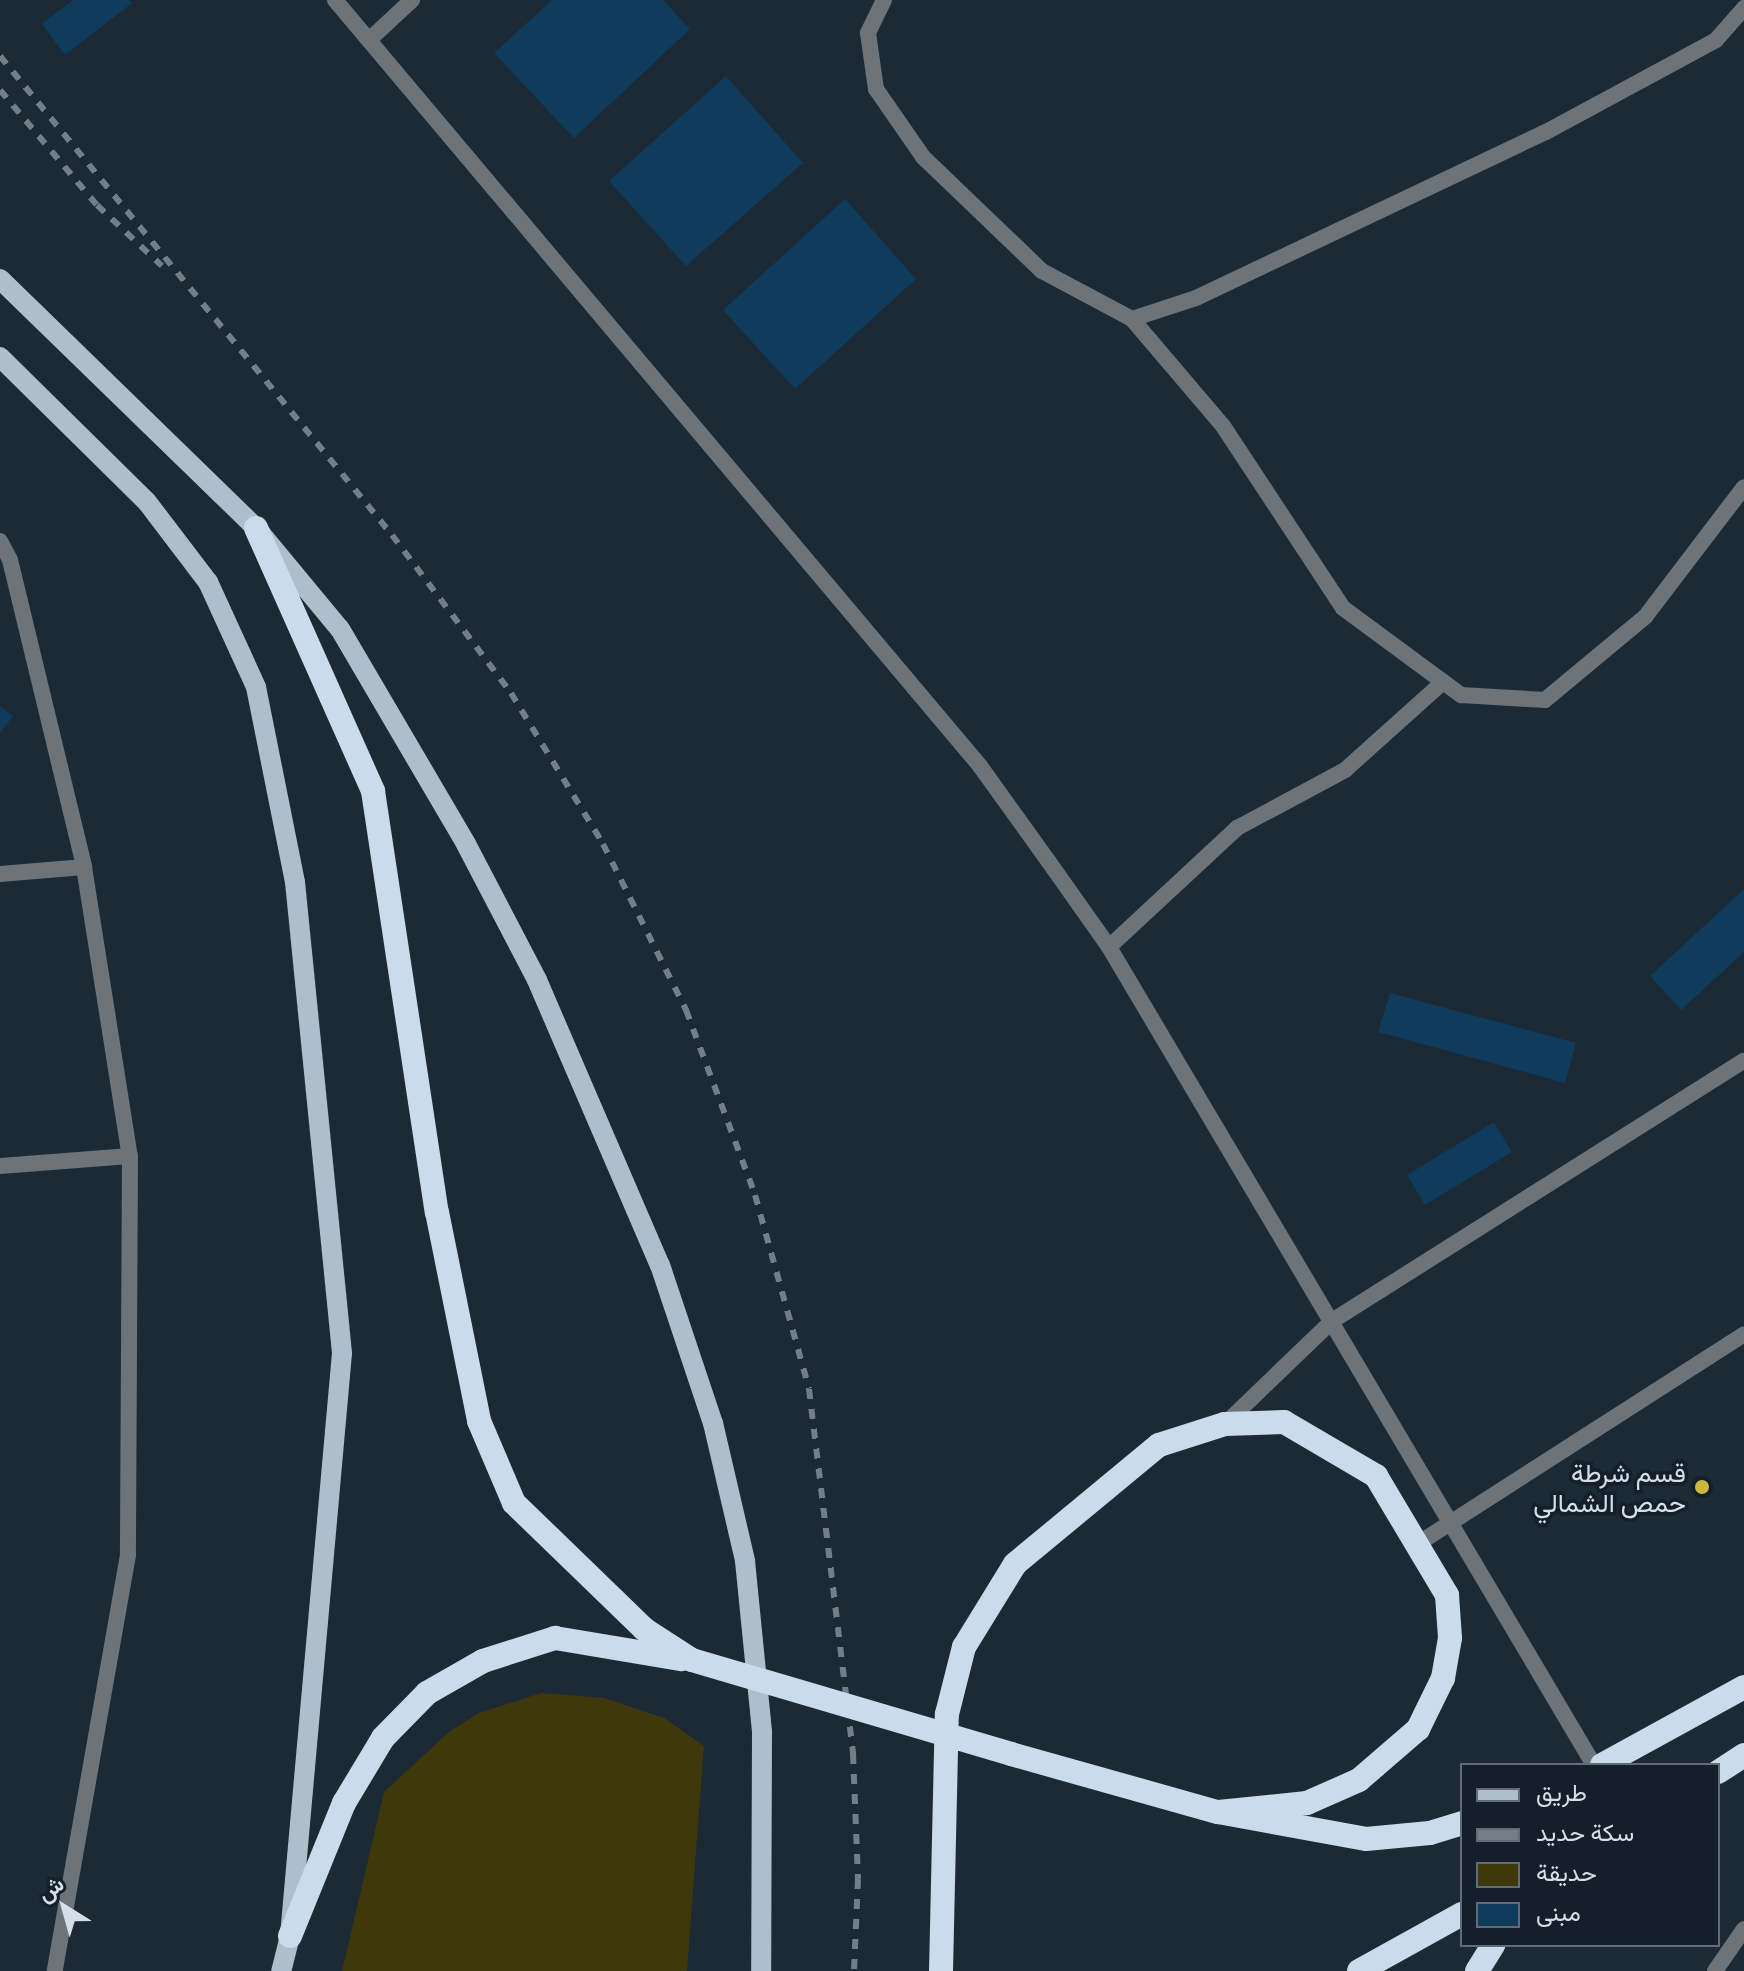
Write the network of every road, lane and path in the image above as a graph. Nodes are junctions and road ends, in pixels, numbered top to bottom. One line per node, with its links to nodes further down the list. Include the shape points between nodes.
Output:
1 (335, 0): 5 (street)
2 (412, 0): 5 (street)
3 (884, 0): 7 (street, via 868,33 876,89 923,157 1042,271)
4 (1744, 8): 7 (street, via 1716,40 1546,132 1196,298)
5 (369, 40): 15 (street, via 980,766)
6 (0, 279): 10 (main road)
7 (1132, 319): 12 (street, via 1223,426 1343,608)
8 (0, 357): 34 (main road, via 147,502 208,582 256,687 295,882 342,1353)
9 (1744, 487): 12 (street, via 1645,617 1545,700 1461,695)
10 (256, 528): 24 (highway, via 373,791 437,1212 479,1421 514,1503 644,1629); 38 (main road, via 340,629 466,844 537,980 660,1265 713,1423 745,1561 762,1732)
11 (0, 541): 13 (street, via 10,560)
12 (1443, 682): 15 (street, via 1345,770 1237,828)
13 (84, 867): 14 (street); 17 (street)
14 (0, 874)
15 (1109, 947): 19 (street)
16 (1744, 1061): 19 (street)
17 (130, 1156): 18 (street); 36 (street, via 128,1555)
18 (0, 1166)
19 (1332, 1321): 21 (street); 22 (street)
20 (1744, 1334): 22 (street)
21 (1225, 1424): 23 (highway, via 1284,1422 1339,1452 1376,1476); 39 (highway, via 1159,1445 1015,1564 964,1647 947,1714)
22 (1448, 1521): 23 (street); 27 (street)
23 (1419, 1543): 30 (highway, via 1447,1595 1450,1638 1443,1678 1418,1729 1359,1780 1307,1803)
24 (692, 1660): 30 (highway, bridge); 34 (highway, via 555,1638 483,1661 427,1693 383,1738 344,1803)
25 (1744, 1687): 28 (highway)
26 (1744, 1755): 29 (highway)
27 (1593, 1763)
28 (1606, 1763)
29 (1720, 1771)
30 (1218, 1812): 31 (highway, via 1366,1839)
31 (1460, 1823)
32 (1460, 1915): 40 (highway)
33 (1744, 1929): 42 (street)
34 (290, 1936): 37 (main road)
35 (1492, 1947): 41 (highway)
36 (55, 1971)
37 (281, 1971)
38 (761, 1971)
39 (941, 1971)
40 (1359, 1971)
41 (1477, 1971)
42 (1715, 1971)

